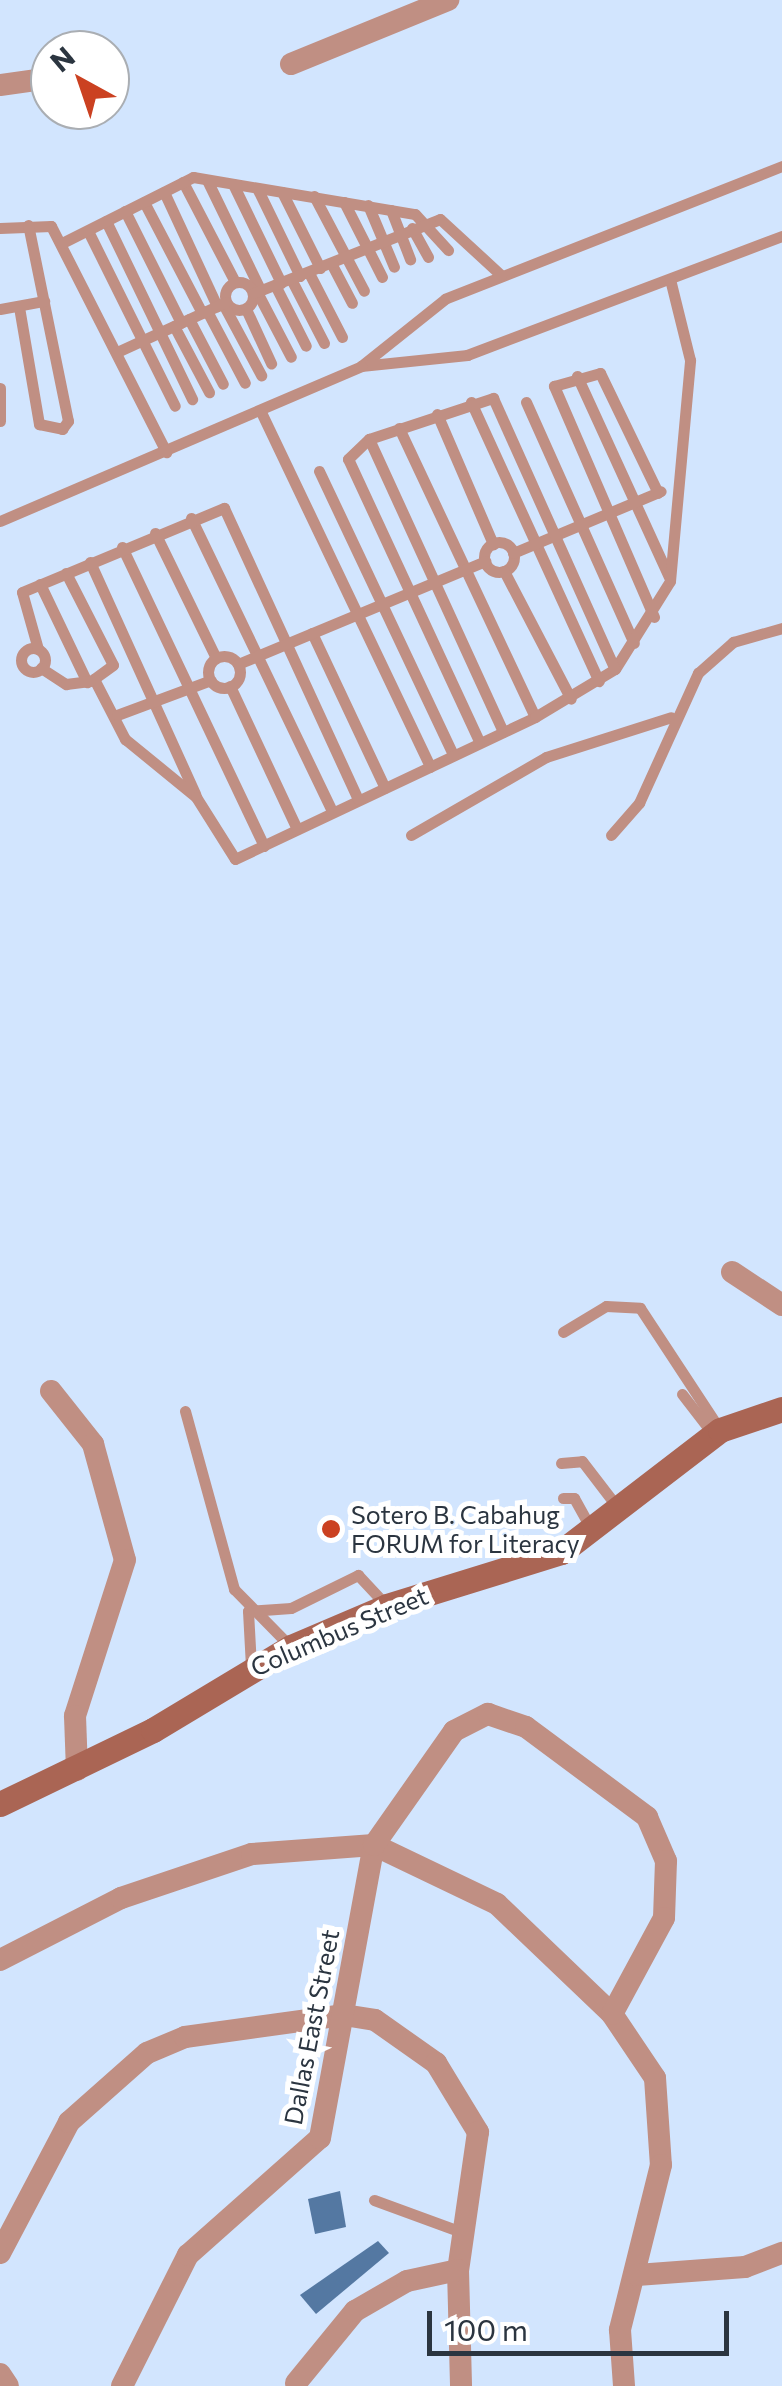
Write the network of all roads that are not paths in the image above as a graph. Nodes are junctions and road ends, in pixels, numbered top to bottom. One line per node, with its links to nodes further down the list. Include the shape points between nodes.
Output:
1 (448, 0): 2 (street)
2 (291, 64)
3 (30, 81): 4 (street)
4 (0, 85)
5 (782, 166): 35 (lane)
6 (207, 180): 7 (lane); 8 (lane); 40 (lane)
7 (183, 182): 10 (lane); 38 (lane)
8 (233, 184): 9 (lane); 34 (lane)
9 (257, 188): 11 (lane); 34 (lane)
10 (164, 192): 13 (lane); 44 (lane)
11 (282, 192): 12 (lane); 34 (lane)
12 (314, 196): 14 (lane); 30 (lane)
13 (144, 202): 17 (lane); 44 (lane)
14 (344, 202): 15 (lane); 28 (lane)
15 (368, 205): 16 (lane); 26 (lane)
16 (391, 210): 19 (lane); 24 (lane)
17 (125, 211): 18 (lane); 47 (lane)
18 (106, 221): 23 (lane); 48 (lane)
19 (427, 224): 22 (lane); 29 (lane); 35 (lane, via 452,224)
20 (28, 225): 21 (lane); 27 (lane, via 44,222); 41 (lane)
21 (0, 228)
22 (412, 228): 24 (lane); 31 (lane)
23 (88, 231): 27 (lane); 50 (lane)
24 (398, 232): 26 (lane); 32 (lane)
25 (782, 236): 37 (lane)
26 (382, 239): 28 (lane); 33 (lane)
27 (62, 243): 53 (lane)
28 (364, 248): 30 (lane); 36 (lane)
29 (448, 250)
30 (345, 256): 34 (lane); 39 (lane)
31 (428, 257)
32 (410, 258)
33 (394, 267)
34 (301, 275): 40 (lane); 42 (lane); 49 (lane); 51 (lane); 52 (lane)
35 (501, 275): 56 (lane, via 445,299)
36 (382, 276)
37 (670, 279): 56 (lane, via 467,355); 74 (lane, via 690,360)
38 (235, 282): 40 (lane); 44 (lane)
39 (364, 291)
40 (258, 292): 46 (lane); 54 (lane)
41 (44, 302): 43 (lane); 43 (lane, via 68,421 62,429 39,424)
42 (352, 303)
43 (19, 307): 45 (lane)
44 (215, 307): 46 (lane); 47 (lane); 57 (lane); 59 (lane)
45 (0, 309)
46 (246, 309): 55 (lane)
47 (181, 323): 48 (lane); 60 (lane); 62 (lane)
48 (161, 332): 50 (lane); 63 (lane)
49 (342, 336)
50 (141, 341): 53 (lane); 66 (lane)
51 (324, 344)
52 (306, 346)
53 (117, 352): 72 (lane)
54 (291, 357)
55 (272, 364)
56 (361, 366): 67 (lane)
57 (261, 376)
58 (577, 376): 75 (lane, via 600,373); 76 (lane); 77 (lane, via 553,391)
59 (245, 383)
60 (223, 384)
61 (0, 388): 69 (lane)
62 (208, 392)
63 (192, 399)
64 (470, 402): 68 (lane); 81 (lane, via 493,398); 83 (lane)
65 (526, 402): 80 (lane)
66 (175, 406)
67 (261, 412): 72 (lane); 97 (lane)
68 (437, 414): 70 (lane); 84 (lane)
69 (0, 421)
70 (398, 428): 71 (lane); 89 (lane)
71 (369, 439): 92 (lane); 95 (lane, via 348,459)
72 (166, 452): 79 (lane)
73 (319, 471): 96 (lane)
74 (675, 486): 75 (lane); 93 (lane)
75 (658, 492): 76 (lane)
76 (634, 504): 77 (lane); 93 (lane)
77 (609, 513): 80 (lane); 98 (lane)
78 (192, 518): 82 (lane); 101 (lane, via 224,508); 104 (lane)
79 (0, 521)
80 (583, 521): 81 (lane); 102 (lane)
81 (558, 530): 83 (lane); 108 (lane)
82 (156, 534): 85 (lane); 105 (lane)
83 (534, 541): 86 (lane); 110 (lane)
84 (493, 544): 86 (lane); 87 (lane)
85 (122, 547): 88 (lane); 112 (lane)
86 (513, 553): 90 (lane)
87 (485, 560): 89 (lane); 90 (lane)
88 (90, 562): 91 (lane); 115 (lane)
89 (467, 567): 92 (lane); 117 (lane)
90 (504, 571): 114 (lane)
91 (66, 573): 94 (lane); 111 (lane, via 113,665)
92 (435, 578): 95 (lane); 119 (lane)
93 (670, 581): 98 (lane)
94 (40, 584): 103 (lane, via 19,602); 111 (lane)
95 (406, 591): 96 (lane); 120 (lane)
96 (382, 600): 97 (lane); 121 (lane)
97 (356, 614): 100 (lane); 122 (lane)
98 (654, 617): 102 (lane)
99 (782, 628): 118 (lane, via 733,642 698,673)
100 (312, 633): 101 (lane); 123 (lane)
101 (289, 640): 104 (lane); 125 (lane)
102 (634, 643): 108 (lane)
103 (38, 648): 107 (lane); 107 (lane, via 21,660)
104 (259, 654): 106 (lane); 126 (lane)
105 (216, 658): 106 (lane); 109 (lane)
106 (238, 664): 113 (lane)
107 (41, 668): 111 (lane, via 66,684)
108 (615, 669): 110 (lane)
109 (211, 680): 112 (lane); 113 (lane)
110 (600, 680): 114 (lane)
111 (90, 681): 116 (lane)
112 (188, 686): 115 (lane); 130 (lane)
113 (230, 686): 127 (lane)
114 (570, 699): 117 (lane)
115 (154, 700): 116 (lane); 124 (lane)
116 (117, 716): 124 (lane, via 131,746)
117 (535, 716): 119 (lane)
118 (671, 718): 128 (lane, via 546,757); 129 (lane, via 660,764)
119 (504, 732): 120 (lane)
120 (480, 742): 121 (lane)
121 (453, 754): 122 (lane)
122 (430, 767): 123 (lane)
123 (385, 788): 125 (lane)
124 (196, 798): 130 (lane, via 235,859)
125 (358, 799): 126 (lane)
126 (332, 809): 127 (lane)
127 (297, 829): 130 (lane)
128 (412, 835)
129 (611, 835)
130 (264, 846)
131 (732, 1272): 132 (street)
132 (782, 1305)
133 (562, 1332): 138 (lane, via 606,1306 626,1300 640,1308)
134 (51, 1391): 147 (street, via 93,1444 124,1560 75,1716)
135 (682, 1394): 138 (lane)
136 (186, 1411): 144 (lane)
137 (781, 1412): 138 (street, Columbus Street)
138 (717, 1433): 141 (street, Columbus Street)
139 (562, 1463): 141 (lane, via 582,1461)
140 (563, 1498): 142 (lane, via 574,1498)
141 (622, 1513): 142 (street, Columbus Street)
142 (593, 1533): 143 (street, Columbus Street, via 561,1552)
143 (387, 1606): 144 (lane, via 358,1576 292,1608); 145 (street, Columbus Street)
144 (248, 1611): 145 (lane); 146 (lane)
145 (291, 1647): 146 (street, Columbus Street)
146 (251, 1668): 147 (street, Columbus Street)
147 (77, 1770): 148 (street, Columbus Street)
148 (0, 1804)
149 (374, 1845): 150 (street, via 200,1867); 151 (street, via 497,1904); 151 (street, via 454,1731 488,1714 526,1727 648,1817 666,1861 664,1918); 152 (street, Dallas East Street)
150 (0, 1960)
151 (612, 2014): 158 (street, via 655,2078 662,2119)
152 (344, 2015): 154 (street, via 408,2038 462,2093 478,2132); 156 (street, via 186,2037 147,2053 69,2122); 162 (street, Dallas East Street, via 320,2138 188,2254)
153 (374, 2200): 154 (lane)
154 (464, 2233): 157 (street)
155 (782, 2253): 158 (street, via 745,2267)
156 (0, 2254)
157 (458, 2270): 160 (street, via 408,2281 355,2311); 163 (street)
158 (637, 2275): 164 (street, via 620,2330)
159 (0, 2374): 161 (street)
160 (296, 2383)
161 (8, 2386)
162 (122, 2386)
163 (461, 2386)
164 (624, 2386)

